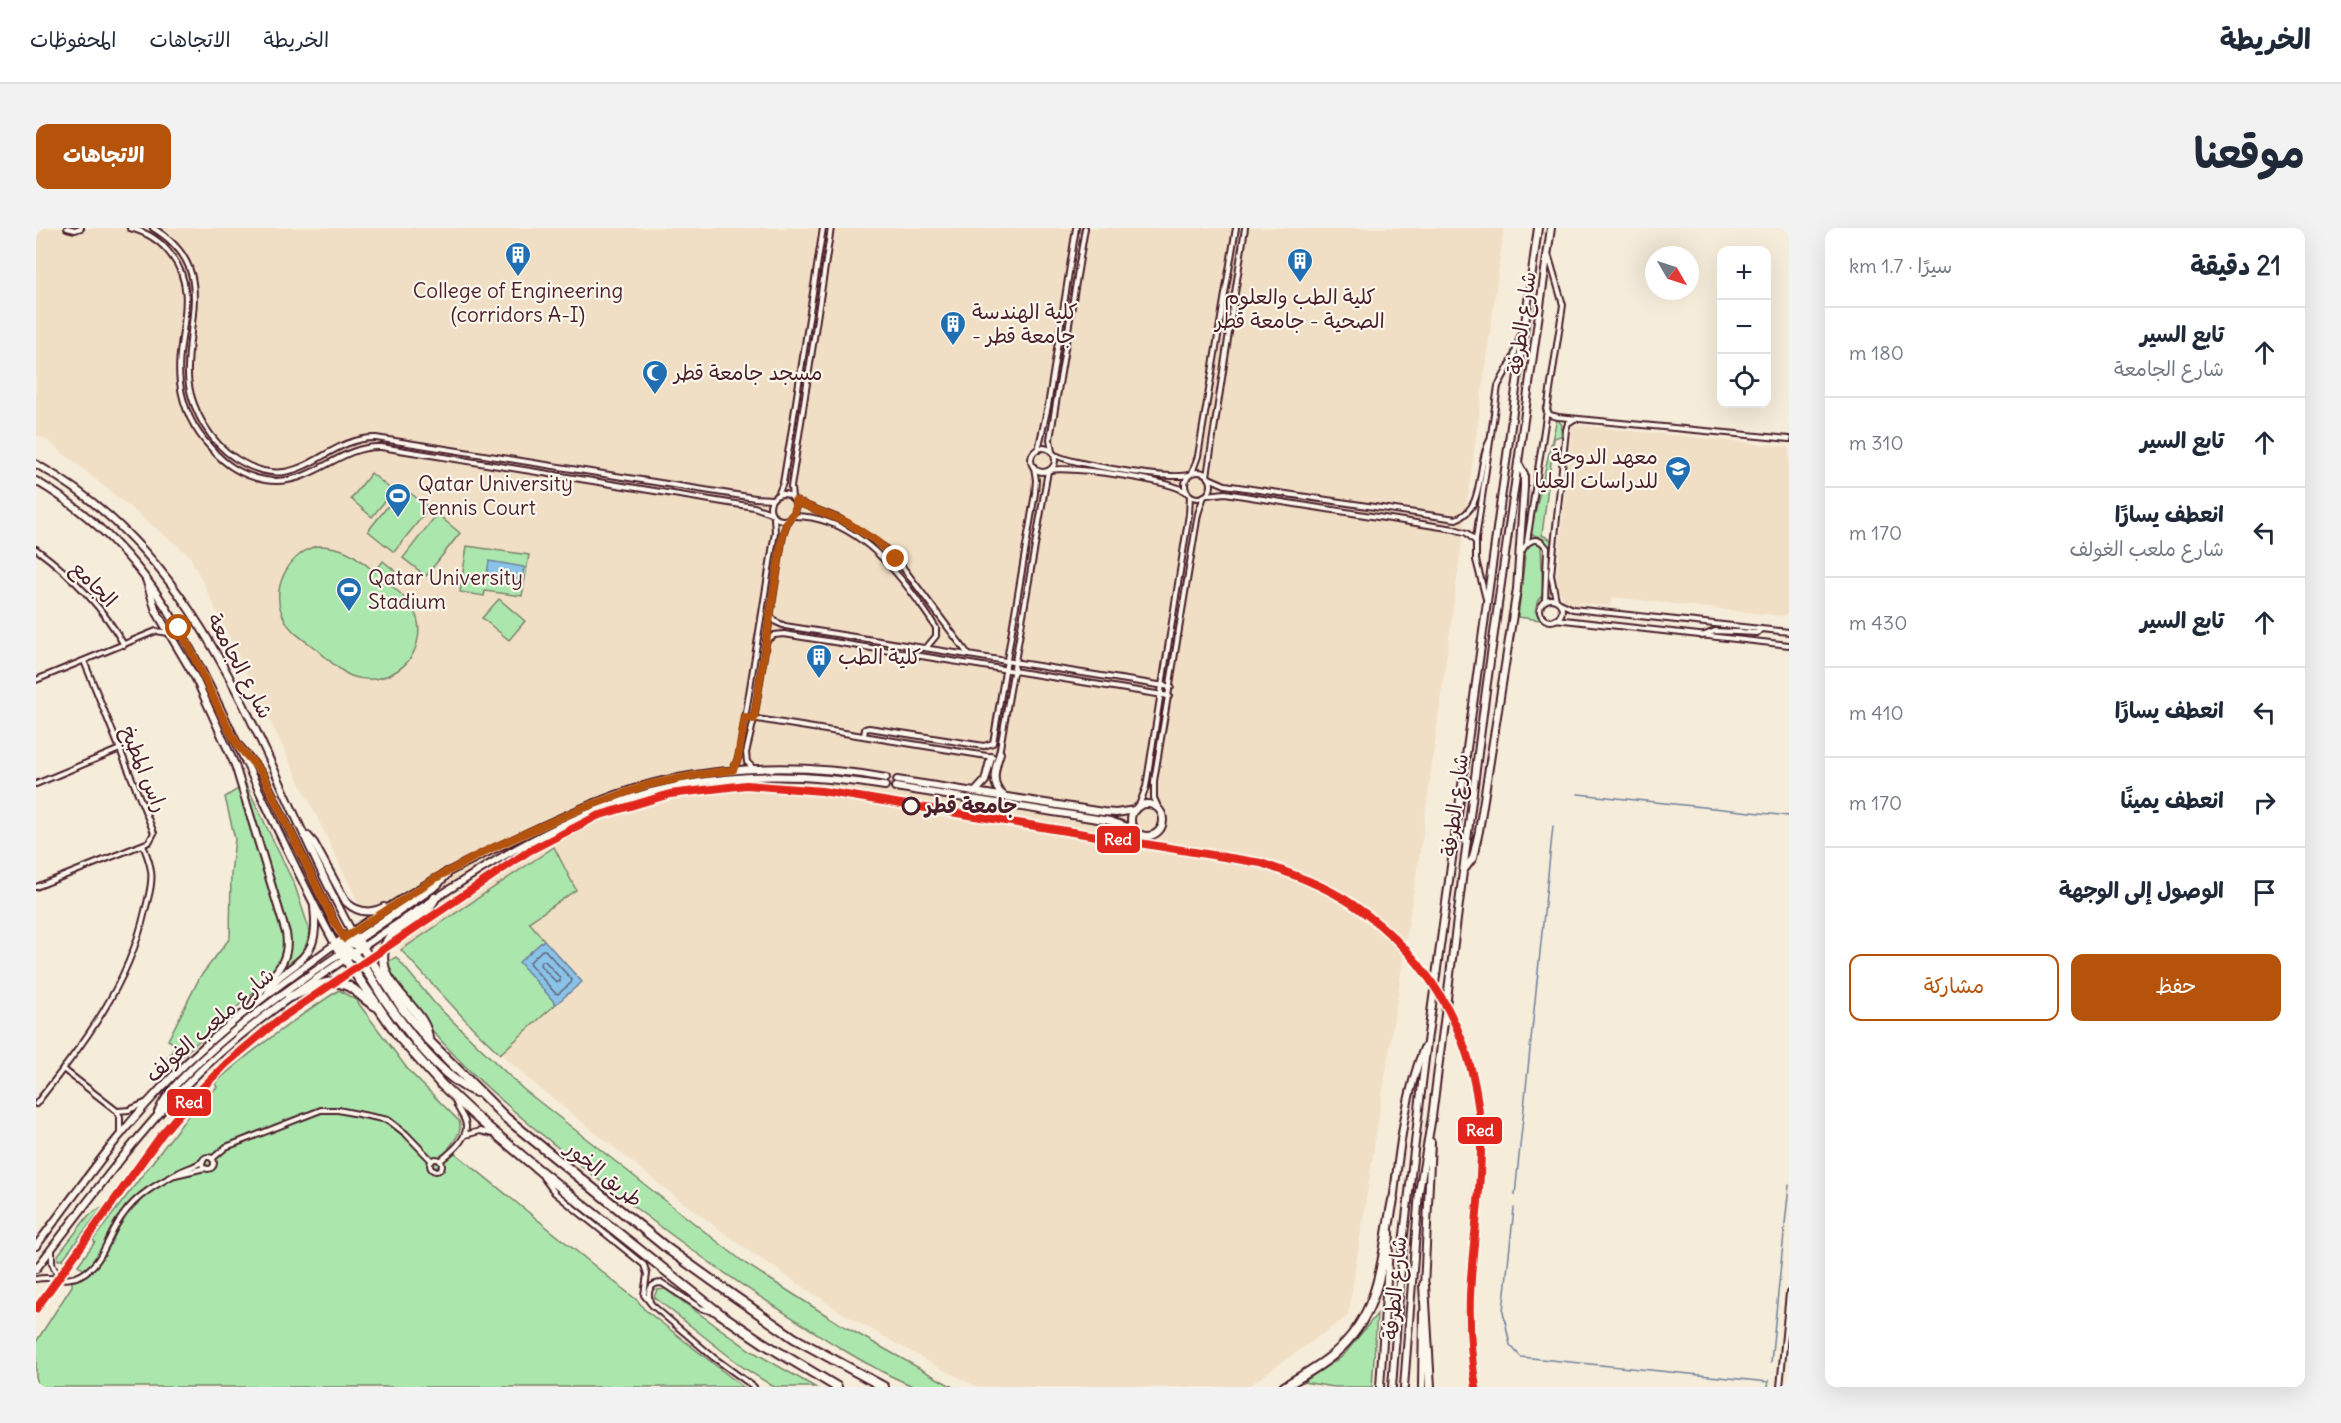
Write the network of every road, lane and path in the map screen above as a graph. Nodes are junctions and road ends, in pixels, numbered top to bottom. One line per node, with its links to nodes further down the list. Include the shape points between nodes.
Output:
1 (67, 228): 2 (street)
2 (81, 228)
3 (130, 228): 30 (street, via 160,243 183,276 187,297 180,353 183,398 205,442 231,467 259,479 286,480 314,473 361,448 392,448)
4 (153, 228): 28 (street, via 182,254 192,277 195,297 188,368 190,392 207,430 233,458 259,470 285,472 312,464 363,439)
5 (823, 228): 43 (street)
6 (831, 228): 47 (street, via 790,487)
7 (1076, 228): 14 (street)
8 (1085, 228): 15 (street)
9 (1236, 228): 18 (street)
10 (1245, 228): 19 (street)
11 (1538, 228): 20 (main road, شارع الطرفة)
12 (1551, 228): 13 (main road, شارع الطرفة)
13 (1548, 254): 21 (street, via 1563,305); 33 (main road, شارع الطرفة)
14 (1071, 263): 15 (street); 16 (street)
15 (1079, 265): 17 (street)
16 (1068, 285): 17 (street); 27 (street)
17 (1076, 287): 29 (street, via 1050,439)
18 (1226, 287): 19 (street); 37 (street, via 1198,456)
19 (1236, 290): 38 (street)
20 (1526, 321): 26 (street, شارع الطرفة, via 1513,359 1498,386); 64 (main road, شارع الطرفة)
21 (1546, 408): 22 (street, via 1550,415); 58 (street)
22 (1558, 417): 23 (street); 24 (street)
23 (1576, 419): 24 (street, via 1570,421); 25 (street)
24 (1566, 430): 65 (street, via 1551,575)
25 (1789, 439)
26 (1490, 440): 54 (street, via 1483,454 1472,507 1459,518); 59 (street, شارع الطرفة)
27 (1038, 450): 29 (street); 34 (street, via 1031,459)
28 (459, 451): 30 (street); 31 (street)
29 (1052, 453): 35 (street, via 1054,464); 37 (street, via 1068,460 1173,477)
30 (458, 459): 36 (street)
31 (538, 463): 36 (street); 39 (street)
32 (36, 464): 113 (main road, شارع الجامعة, via 123,528 182,596 224,666)
33 (1519, 465): 61 (main road, via 1524,474); 115 (main road, شارع الطرفة)
34 (1034, 467): 35 (street, via 1041,472); 81 (street, via 1035,493)
35 (1049, 470): 42 (street, via 1065,468 1158,482); 82 (street)
36 (536, 471): 41 (street)
37 (1191, 474): 38 (street, via 1200,472); 42 (street, via 1184,483)
38 (1208, 477): 44 (street, via 1211,487); 48 (street, via 1225,485)
39 (638, 479): 41 (street); 46 (street)
40 (36, 481): 62 (main road, شارع الجامعة, via 95,523)
41 (637, 487): 50 (street, via 754,507)
42 (1186, 492): 45 (street)
43 (778, 495): 46 (street); 47 (street, via 787,494)
44 (1205, 495): 45 (street); 52 (street, via 1226,494); 87 (street, via 1198,513)
45 (1190, 496): 86 (street)
46 (772, 499): 50 (street)
47 (794, 499): 53 (street, via 796,509); 78 (street, via 840,519 884,547 902,565)
48 (1377, 508): 49 (street); 52 (street)
49 (1395, 511): 51 (street); 55 (street)
50 (773, 515): 53 (street, via 781,520); 92 (street, via 775,532)
51 (1424, 515): 54 (street); 56 (street)
52 (1376, 517): 55 (street)
53 (790, 518): 66 (street, via 783,534); 77 (street, via 809,517 845,530 888,562 936,628 935,638)
54 (1445, 518): 57 (street)
55 (1393, 520): 56 (street)
56 (1421, 524): 57 (street)
57 (1444, 528): 59 (street, via 1467,532)
58 (1527, 542): 61 (street); 63 (street, via 1537,540 1547,548)
59 (1476, 543): 64 (street, شارع الطرفة, via 1476,560)
60 (36, 549): 75 (street, الجامع, via 89,597)
61 (1520, 554): 115 (main road, via 1479,831 1471,862)
62 (145, 576): 67 (main road); 79 (main road, شارع الجامعة)
63 (1545, 601): 65 (street); 68 (street, via 1542,615)
64 (1488, 602): 129 (main road, شارع الطرفة)
65 (1558, 602): 68 (street, via 1562,611); 69 (street, via 1573,609)
66 (770, 615): 74 (street); 77 (street, via 785,626)
67 (160, 618): 70 (street); 72 (main road)
68 (1555, 620): 73 (street)
69 (1761, 628): 71 (street); 73 (street, via 1757,633 1715,631)
70 (156, 631): 72 (street); 75 (street)
71 (1789, 632)
72 (171, 635): 79 (main road); 126 (main road, via 235,765 286,933 284,963)
73 (1702, 636): 76 (street)
74 (766, 641): 83 (street, via 784,634); 93 (street)
75 (124, 645): 80 (street)
76 (1789, 645)
77 (926, 648): 78 (street)
78 (968, 655): 81 (street)
79 (196, 657): 95 (main road, شارع الجامعة)
80 (84, 661): 85 (street); 96 (street, راس المطبخ)
81 (1007, 661): 82 (street); 83 (street)
82 (1016, 663): 84 (street); 86 (street)
83 (1005, 670): 84 (street); 90 (street)
84 (1015, 672): 88 (street); 91 (street)
85 (36, 680)
86 (1162, 686): 87 (street); 88 (street)
87 (1171, 687): 89 (street)
88 (1161, 694): 89 (street); 101 (street)
89 (1169, 696): 102 (street)
90 (1000, 701): 91 (street); 94 (street, via 995,738 989,746 869,728)
91 (1010, 702): 97 (street)
92 (745, 717): 93 (street); 100 (street)
93 (754, 719): 94 (street); 99 (street, via 746,756)
94 (864, 736): 98 (street)
95 (237, 744): 120 (main road, شارع الجامعة); 122 (main road, via 263,775)
96 (120, 749): 105 (street); 114 (street, راس المطبخ, via 153,830 150,840)
97 (1000, 753): 98 (street); 109 (main road, via 995,781)
98 (992, 757): 108 (main road, via 985,781)
99 (754, 769): 100 (main road, شارع ملعب الغولف); 103 (main road, شارع ملعب الغولف, via 832,771)
100 (733, 770): 116 (main road, شارع ملعب الغولف, via 668,780 618,794 488,850)
101 (1149, 773): 102 (street); 110 (street)
102 (1156, 774): 111 (street, via 1154,798)
103 (886, 778)
104 (897, 780): 108 (main road)
105 (36, 784)
106 (885, 786): 119 (main road, via 838,779 762,777 648,792 577,819 509,853)
107 (895, 787): 112 (main road, via 1110,821)
108 (976, 791): 109 (main road)
109 (1004, 796): 110 (main road, via 1110,813)
110 (1136, 809): 111 (main road, via 1149,805); 112 (main road, via 1131,819)
111 (1159, 809): 112 (main road, via 1163,820 1157,833 1143,836)
112 (1134, 829)
113 (304, 834): 118 (main road, via 314,843 343,899 353,908 376,911); 122 (main road, شارع الجامعة)
114 (143, 845): 117 (street, راس المطبخ); 130 (street, via 152,872 138,939 110,1003)
115 (1464, 871): 136 (main road, شارع الطرفة)
116 (447, 873): 118 (main road, شارع ملعب الغولف); 122 (highway, via 436,885)
117 (36, 887)
118 (409, 894): 122 (main road, شارع ملعب الغولف)
119 (435, 898): 123 (main road); 128 (highway, via 429,907 392,933 383,955 387,974 425,1027)
120 (313, 901): 121 (main road, شارع الجامعة); 124 (main road, via 315,935 309,951 276,980)
121 (335, 944): 122 (highway, طريق الخور); 124 (main road, شارع ملعب الغولف)
122 (348, 946): 123 (highway, طريق الخور); 125 (main road, شارع ملعب الغولف); 127 (highway, طريق الخور); 131 (highway, via 430,1056 451,1077); 137 (main road, via 211,1051 175,1086)
123 (361, 948): 128 (highway, طريق الخور)
124 (267, 994): 126 (main road, شارع ملعب الغولف)
125 (289, 997): 127 (highway, via 317,984 333,982 351,988); 137 (main road, شارع ملعب الغولف, via 222,1050)
126 (252, 1006): 133 (main road, شارع ملعب الغولف)
127 (377, 1007): 132 (highway, طريق الخور)
128 (428, 1040): 131 (highway, طريق الخور)
129 (1427, 1042): 148 (main road, via 1411,1091); 163 (main road, شارع الطرفة, via 1403,1243)
130 (63, 1069): 134 (street); 135 (street)
131 (480, 1093): 160 (highway, طريق الخور, via 695,1269 794,1338)
132 (455, 1098): 138 (highway, طريق الخور); 140 (street, via 466,1123)
133 (149, 1101): 135 (street); 139 (main road, شارع ملعب الغولف)
134 (36, 1104)
135 (117, 1111): 139 (street)
136 (1432, 1117): 154 (main road); 164 (main road, شارع الطرفة, via 1420,1182)
137 (155, 1118): 150 (main road, شارع ملعب الغولف)
138 (496, 1134): 140 (street, via 480,1131); 146 (highway, طريق الخور)
139 (120, 1135): 149 (main road, شارع ملعب الغولف)
140 (464, 1136): 144 (street)
141 (212, 1159): 142 (street, via 207,1157); 143 (street, via 226,1147 332,1109 392,1122); 145 (street, via 213,1166)
142 (203, 1161): 145 (street); 147 (street)
143 (432, 1161): 144 (street); 144 (street, via 430,1167 435,1171 441,1168)
144 (440, 1161)
145 (205, 1168): 147 (street)
146 (540, 1171): 156 (street, via 555,1193 644,1265 644,1292); 157 (highway, طريق الخور)
147 (175, 1175): 152 (street, via 131,1204 93,1267 72,1279)
148 (1393, 1200): 161 (highway, via 1378,1289 1368,1313 1352,1337 1332,1355); 162 (main road)
149 (36, 1246)
150 (53, 1247): 151 (main road, شارع ملعب الغولف); 152 (street, via 52,1263)
151 (36, 1269)
152 (59, 1277): 153 (street)
153 (36, 1280)
154 (1424, 1285): 165 (main road); 166 (highway)
155 (1789, 1293): 167 (street)
156 (652, 1305): 157 (street, via 649,1289 662,1283 700,1308); 158 (street)
157 (719, 1313): 159 (highway, طريق الخور)
158 (754, 1387)
159 (837, 1387)
160 (884, 1387)
161 (1284, 1387)
162 (1380, 1387)
163 (1392, 1387)
164 (1404, 1387)
165 (1422, 1387)
166 (1430, 1387)
167 (1780, 1387)

